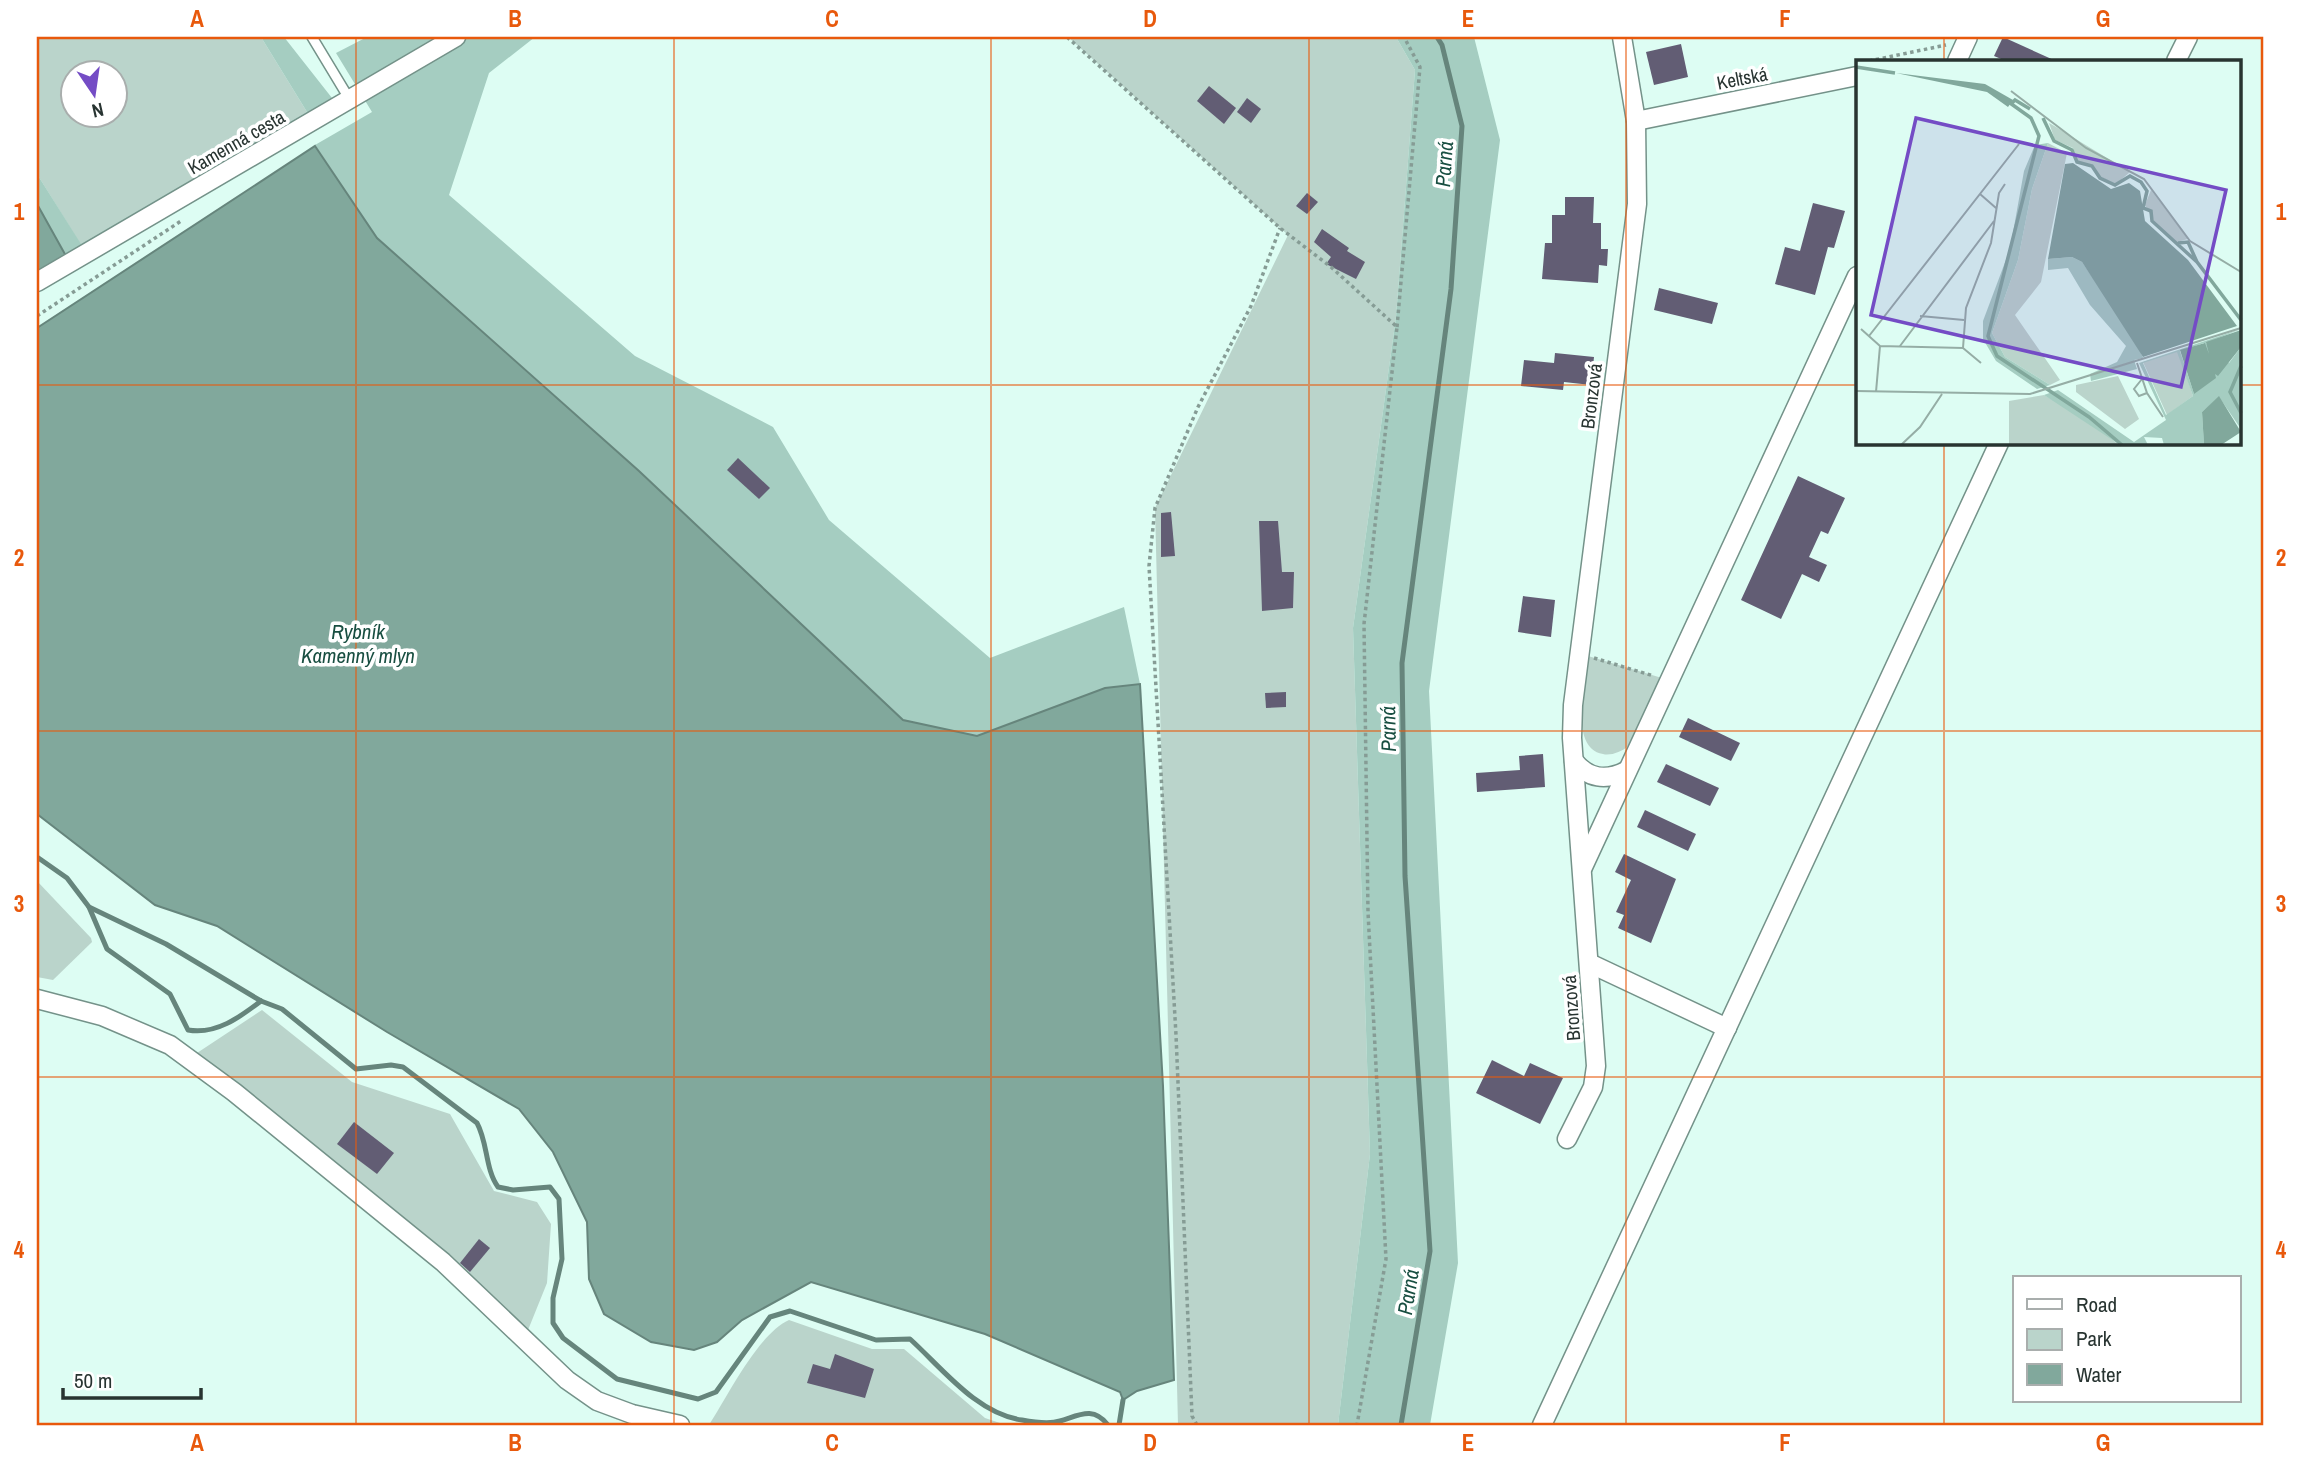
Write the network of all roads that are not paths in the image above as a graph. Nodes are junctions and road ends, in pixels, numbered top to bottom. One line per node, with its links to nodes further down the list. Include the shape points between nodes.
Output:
1 (312, 37): 9 (lane)
2 (456, 37): 9 (street, Kamenná cesta)
3 (1622, 37): 10 (street, Bronzová)
4 (1968, 37): 6 (street)
5 (2188, 37): 7 (street)
6 (1957, 60)
7 (2176, 60)
8 (1856, 76): 10 (street, Keltská)
9 (350, 100): 12 (street, Kamenná cesta)
10 (1636, 121): 14 (street, Bronzová, via 1637,204 1573,705)
11 (1856, 278): 15 (street, Bronzová)
12 (37, 282)
13 (1999, 444): 19 (street)
14 (1574, 761): 15 (street, via 1594,776 1611,778); 16 (street, Bronzová)
15 (1626, 771): 16 (street, Bronzová)
16 (1582, 868): 17 (street, Bronzová)
17 (1589, 963): 19 (street); 20 (street, Bronzová, via 1596,1074)
18 (37, 999): 21 (street, via 102,1016 170,1045 443,1262 566,1380 597,1401)
19 (1727, 1028): 22 (street)
20 (1567, 1139)
21 (680, 1425)
22 (1542, 1425)

